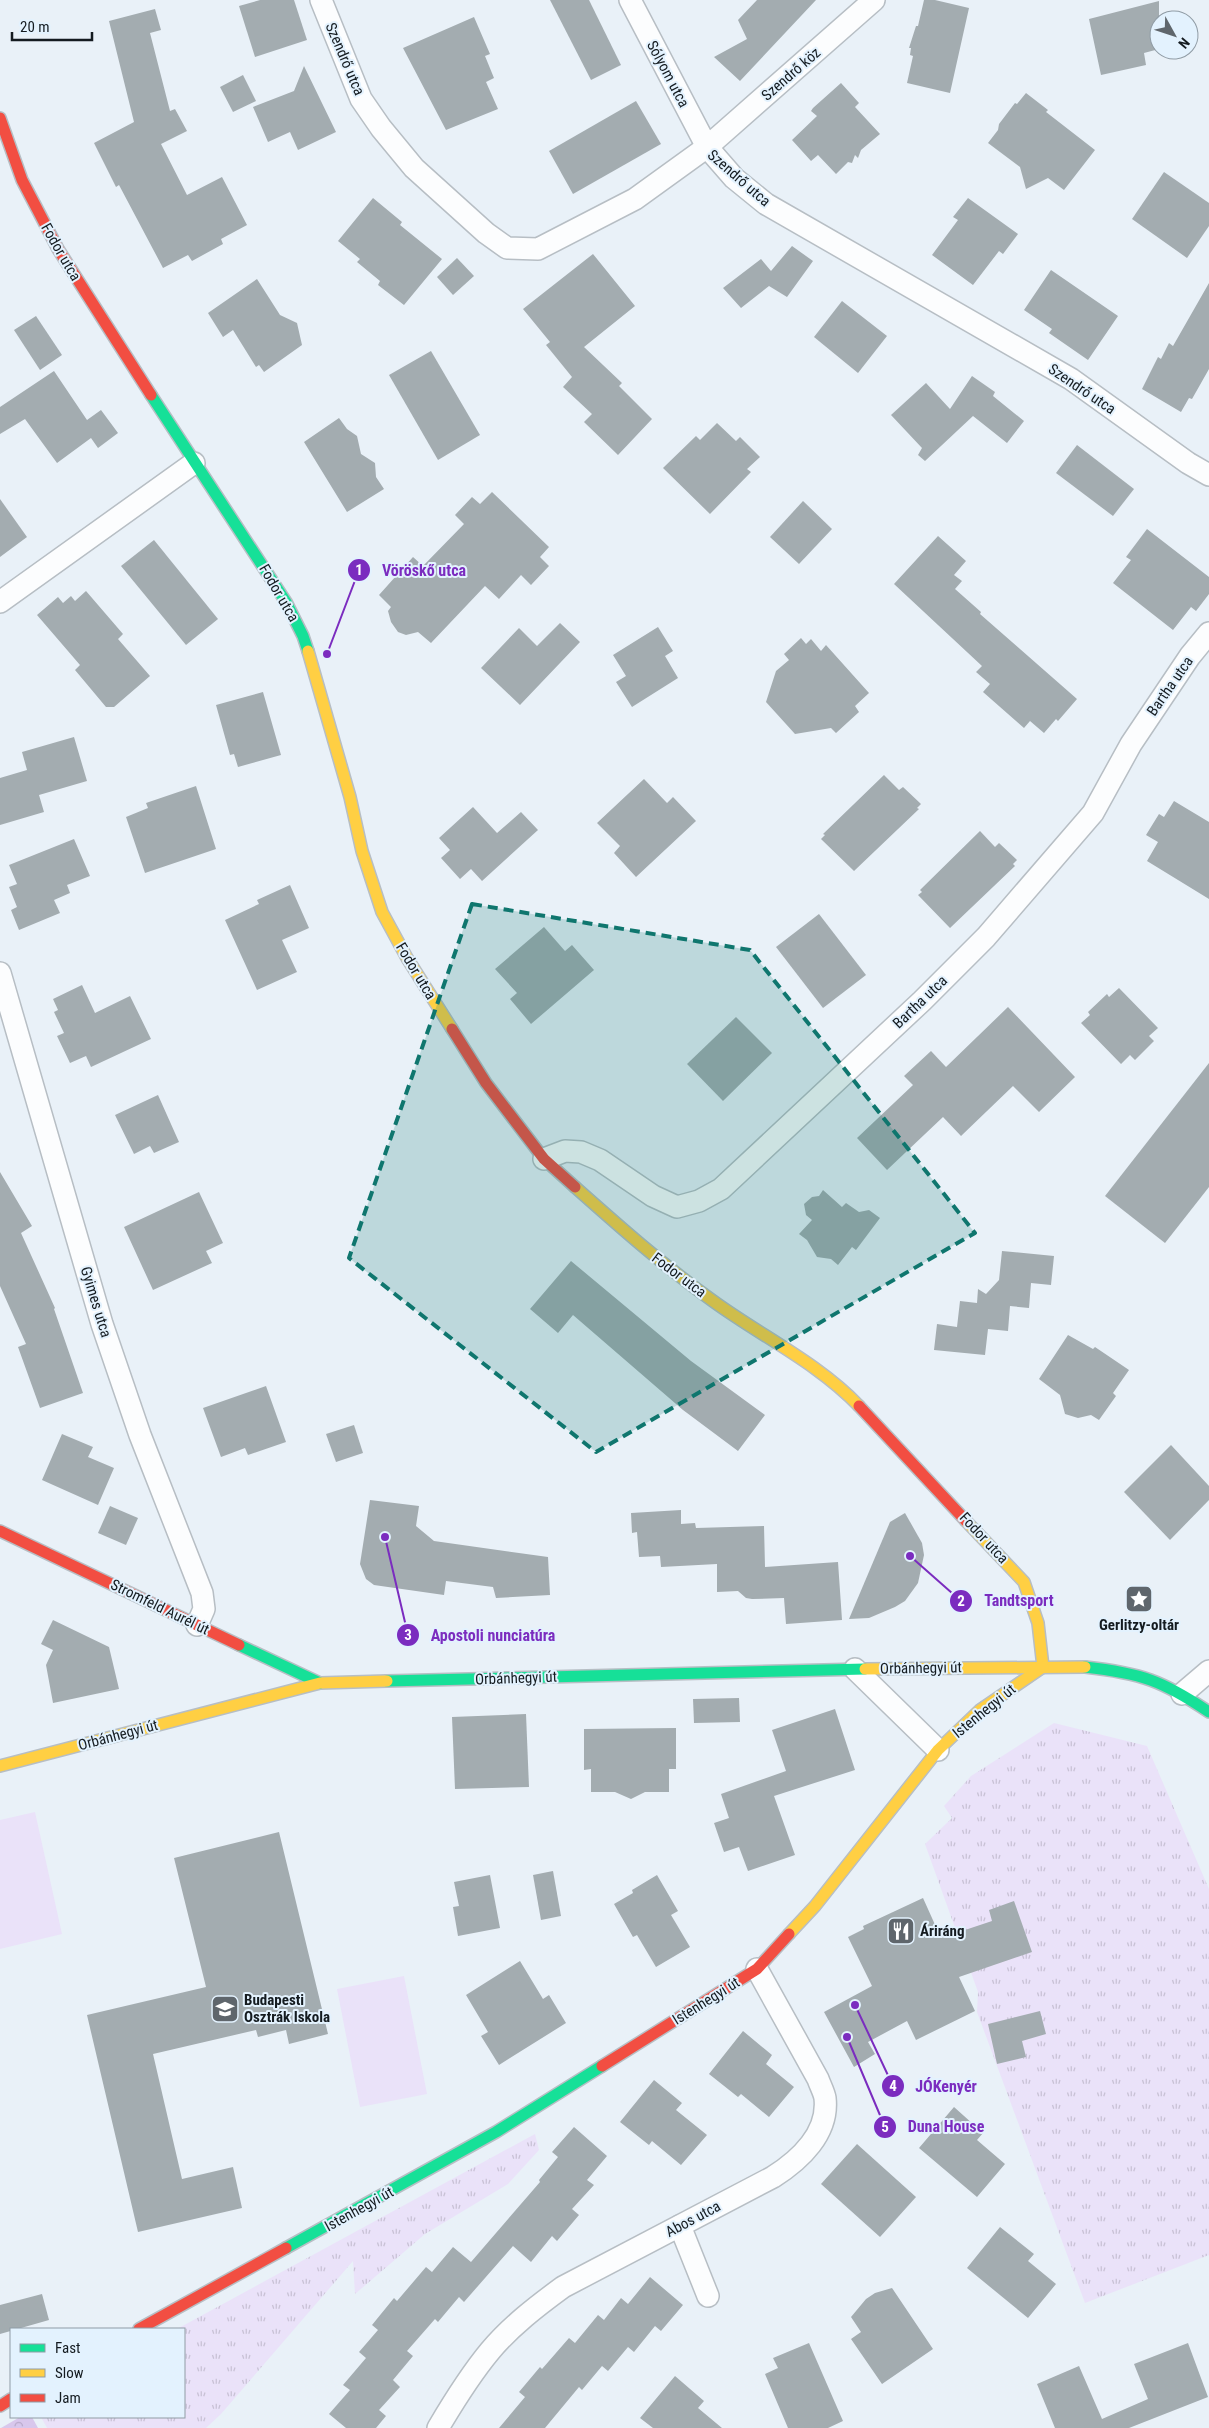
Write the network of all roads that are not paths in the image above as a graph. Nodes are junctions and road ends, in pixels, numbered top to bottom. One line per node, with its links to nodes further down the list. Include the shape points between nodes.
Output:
1 (321, 0): 5 (street, Szendrő utca, via 361,98 381,128 414,168 507,248 538,248 635,199)
2 (630, 0): 5 (street, Sólyom utca)
3 (874, 0): 5 (street, Szendrő köz)
4 (0, 118): 6 (street, Fodor utca, via 22,180 58,249)
5 (707, 147): 7 (street, Szendrő utca, via 734,178 766,204 1071,379)
6 (194, 463): 8 (street); 11 (street, Fodor utca, via 264,567 303,636 382,912 407,958 486,1083)
7 (1209, 475)
8 (0, 602)
9 (1209, 633): 11 (street, Bartha utca, via 1131,744 1093,813 993,930 721,1189 699,1201 677,1207 653,1196 600,1160 580,1152 565,1151)
10 (0, 972): 13 (street, Gyimes utca, via 102,1324 140,1435 202,1593 204,1609)
11 (544, 1159): 14 (street, Fodor utca, via 653,1256 714,1302 824,1376 886,1432 1024,1582 1037,1611)
12 (0, 1531): 13 (street, Stromfeld Aurél út)
13 (197, 1625): 17 (street, Stromfeld Aurél út)
14 (1043, 1667): 15 (street, Orbánhegyi út); 18 (street, via 1099,1667 1124,1671); 20 (street, Istenhegyi út, via 980,1710)
15 (855, 1669): 17 (street, Orbánhegyi út); 20 (street)
16 (1209, 1671): 18 (street)
17 (320, 1683): 21 (street, Orbánhegyi út)
18 (1182, 1694): 19 (street)
19 (1209, 1712)
20 (938, 1750): 22 (street, Istenhegyi út, via 815,1906)
21 (0, 1766)
22 (757, 1969): 23 (street, Abos utca, via 818,2079 825,2098 824,2117 807,2150 792,2165); 25 (street, Istenhegyi út, via 496,2132)
23 (680, 2226): 24 (street); 26 (street, Abos utca, via 563,2287 533,2309 491,2350)
24 (708, 2296)
25 (142, 2328)
26 (438, 2428)

